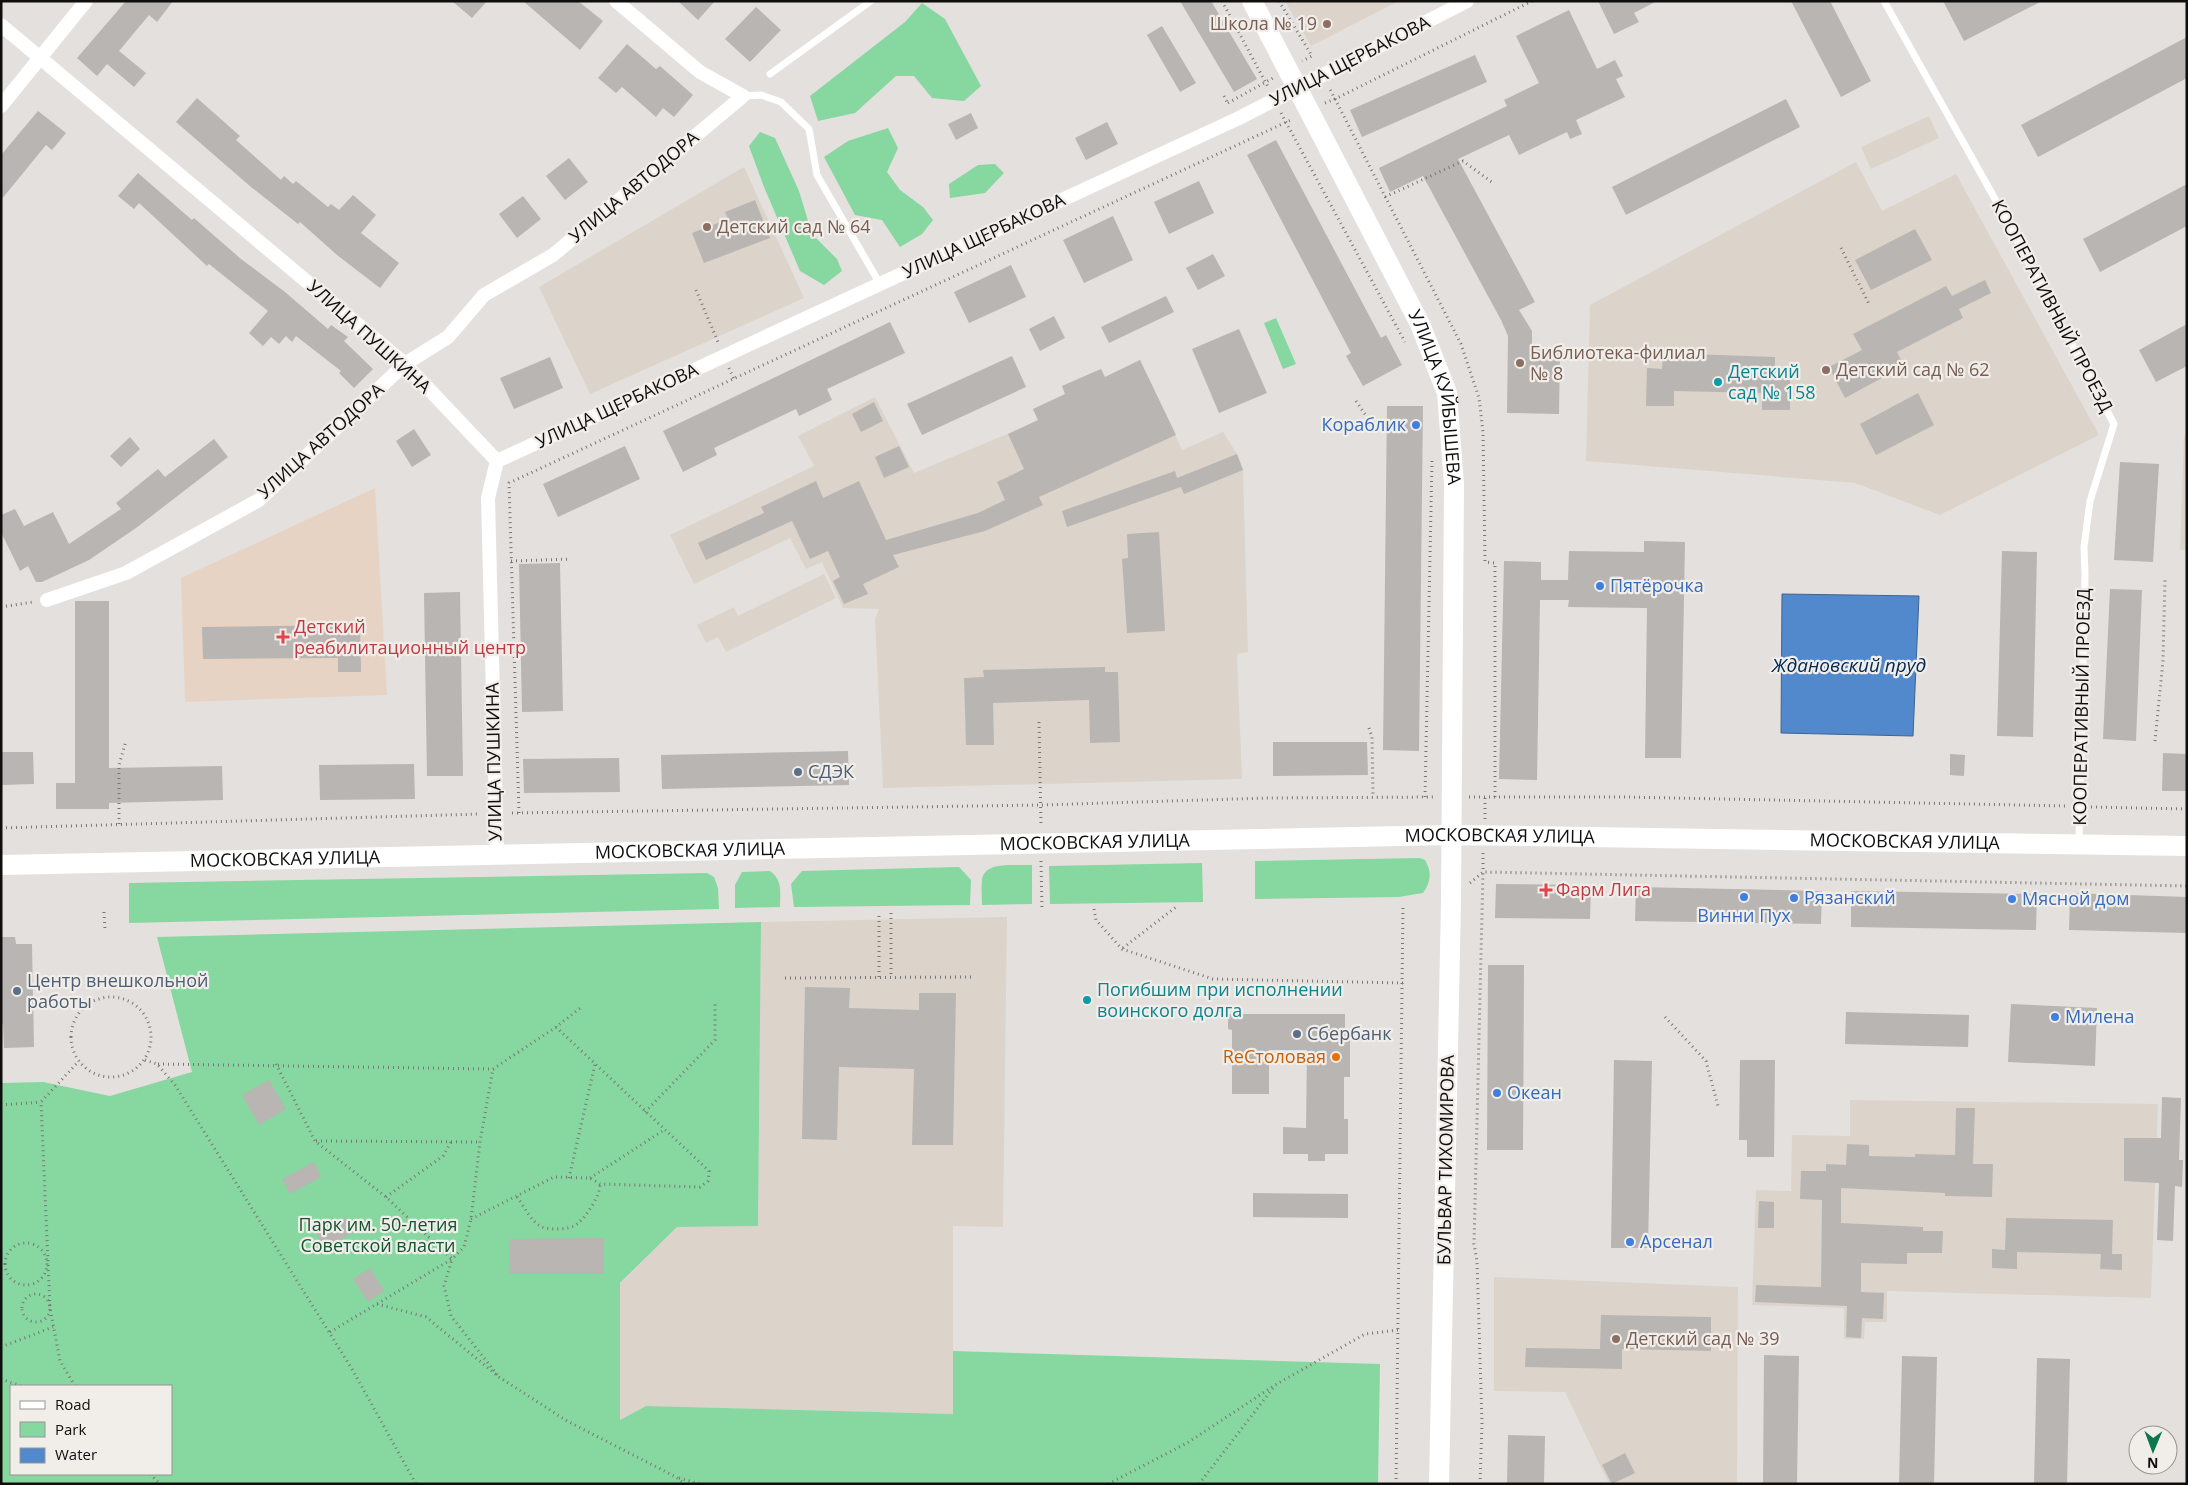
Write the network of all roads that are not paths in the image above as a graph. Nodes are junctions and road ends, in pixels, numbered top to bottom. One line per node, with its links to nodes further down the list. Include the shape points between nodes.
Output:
1 (86, 1): 8 (street)
2 (616, 1): 11 (street, via 700,72)
3 (871, 1): 9 (lane)
4 (1252, 1): 10 (main road, УЛИЦА КУЙБЫШЕВА)
5 (1467, 1): 10 (street, УЛИЦА ЩЕРБАКОВА)
6 (1884, 1): 18 (lane, КООПЕРАТИВНЫЙ ПРОЕЗД, via 1995,199 2114,424 2090,501 2084,547)
7 (1, 25): 8 (street, УЛИЦА ПУШКИНА)
8 (42, 58): 12 (street); 14 (street, УЛИЦА ПУШКИНА)
9 (770, 74)
10 (1298, 87): 13 (street, УЛИЦА ЩЕРБАКОВА); 17 (main road, УЛИЦА КУЙБЫШЕВА, via 1420,324 1447,393 1454,484)
11 (742, 96): 13 (lane, via 761,95 781,102 809,130 817,175); 14 (street, УЛИЦА АВТОДОРА, via 553,255 484,295 448,337)
12 (1, 106)
13 (880, 284): 15 (street, УЛИЦА ЩЕРБАКОВА)
14 (405, 364): 15 (street, УЛИЦА ПУШКИНА); 16 (street, УЛИЦА АВТОДОРА, via 259,500 126,573)
15 (497, 461): 20 (street, УЛИЦА ПУШКИНА, via 488,498)
16 (47, 600)
17 (1451, 835): 18 (main road, МОСКОВСКАЯ УЛИЦА); 20 (main road, МОСКОВСКАЯ УЛИЦА); 22 (main road, БУЛЬВАР ТИХОМИРОВА)
18 (2079, 844): 19 (main road, МОСКОВСКАЯ УЛИЦА)
19 (2187, 846)
20 (497, 855): 21 (main road, МОСКОВСКАЯ УЛИЦА)
21 (1, 865)
22 (1439, 1484)

